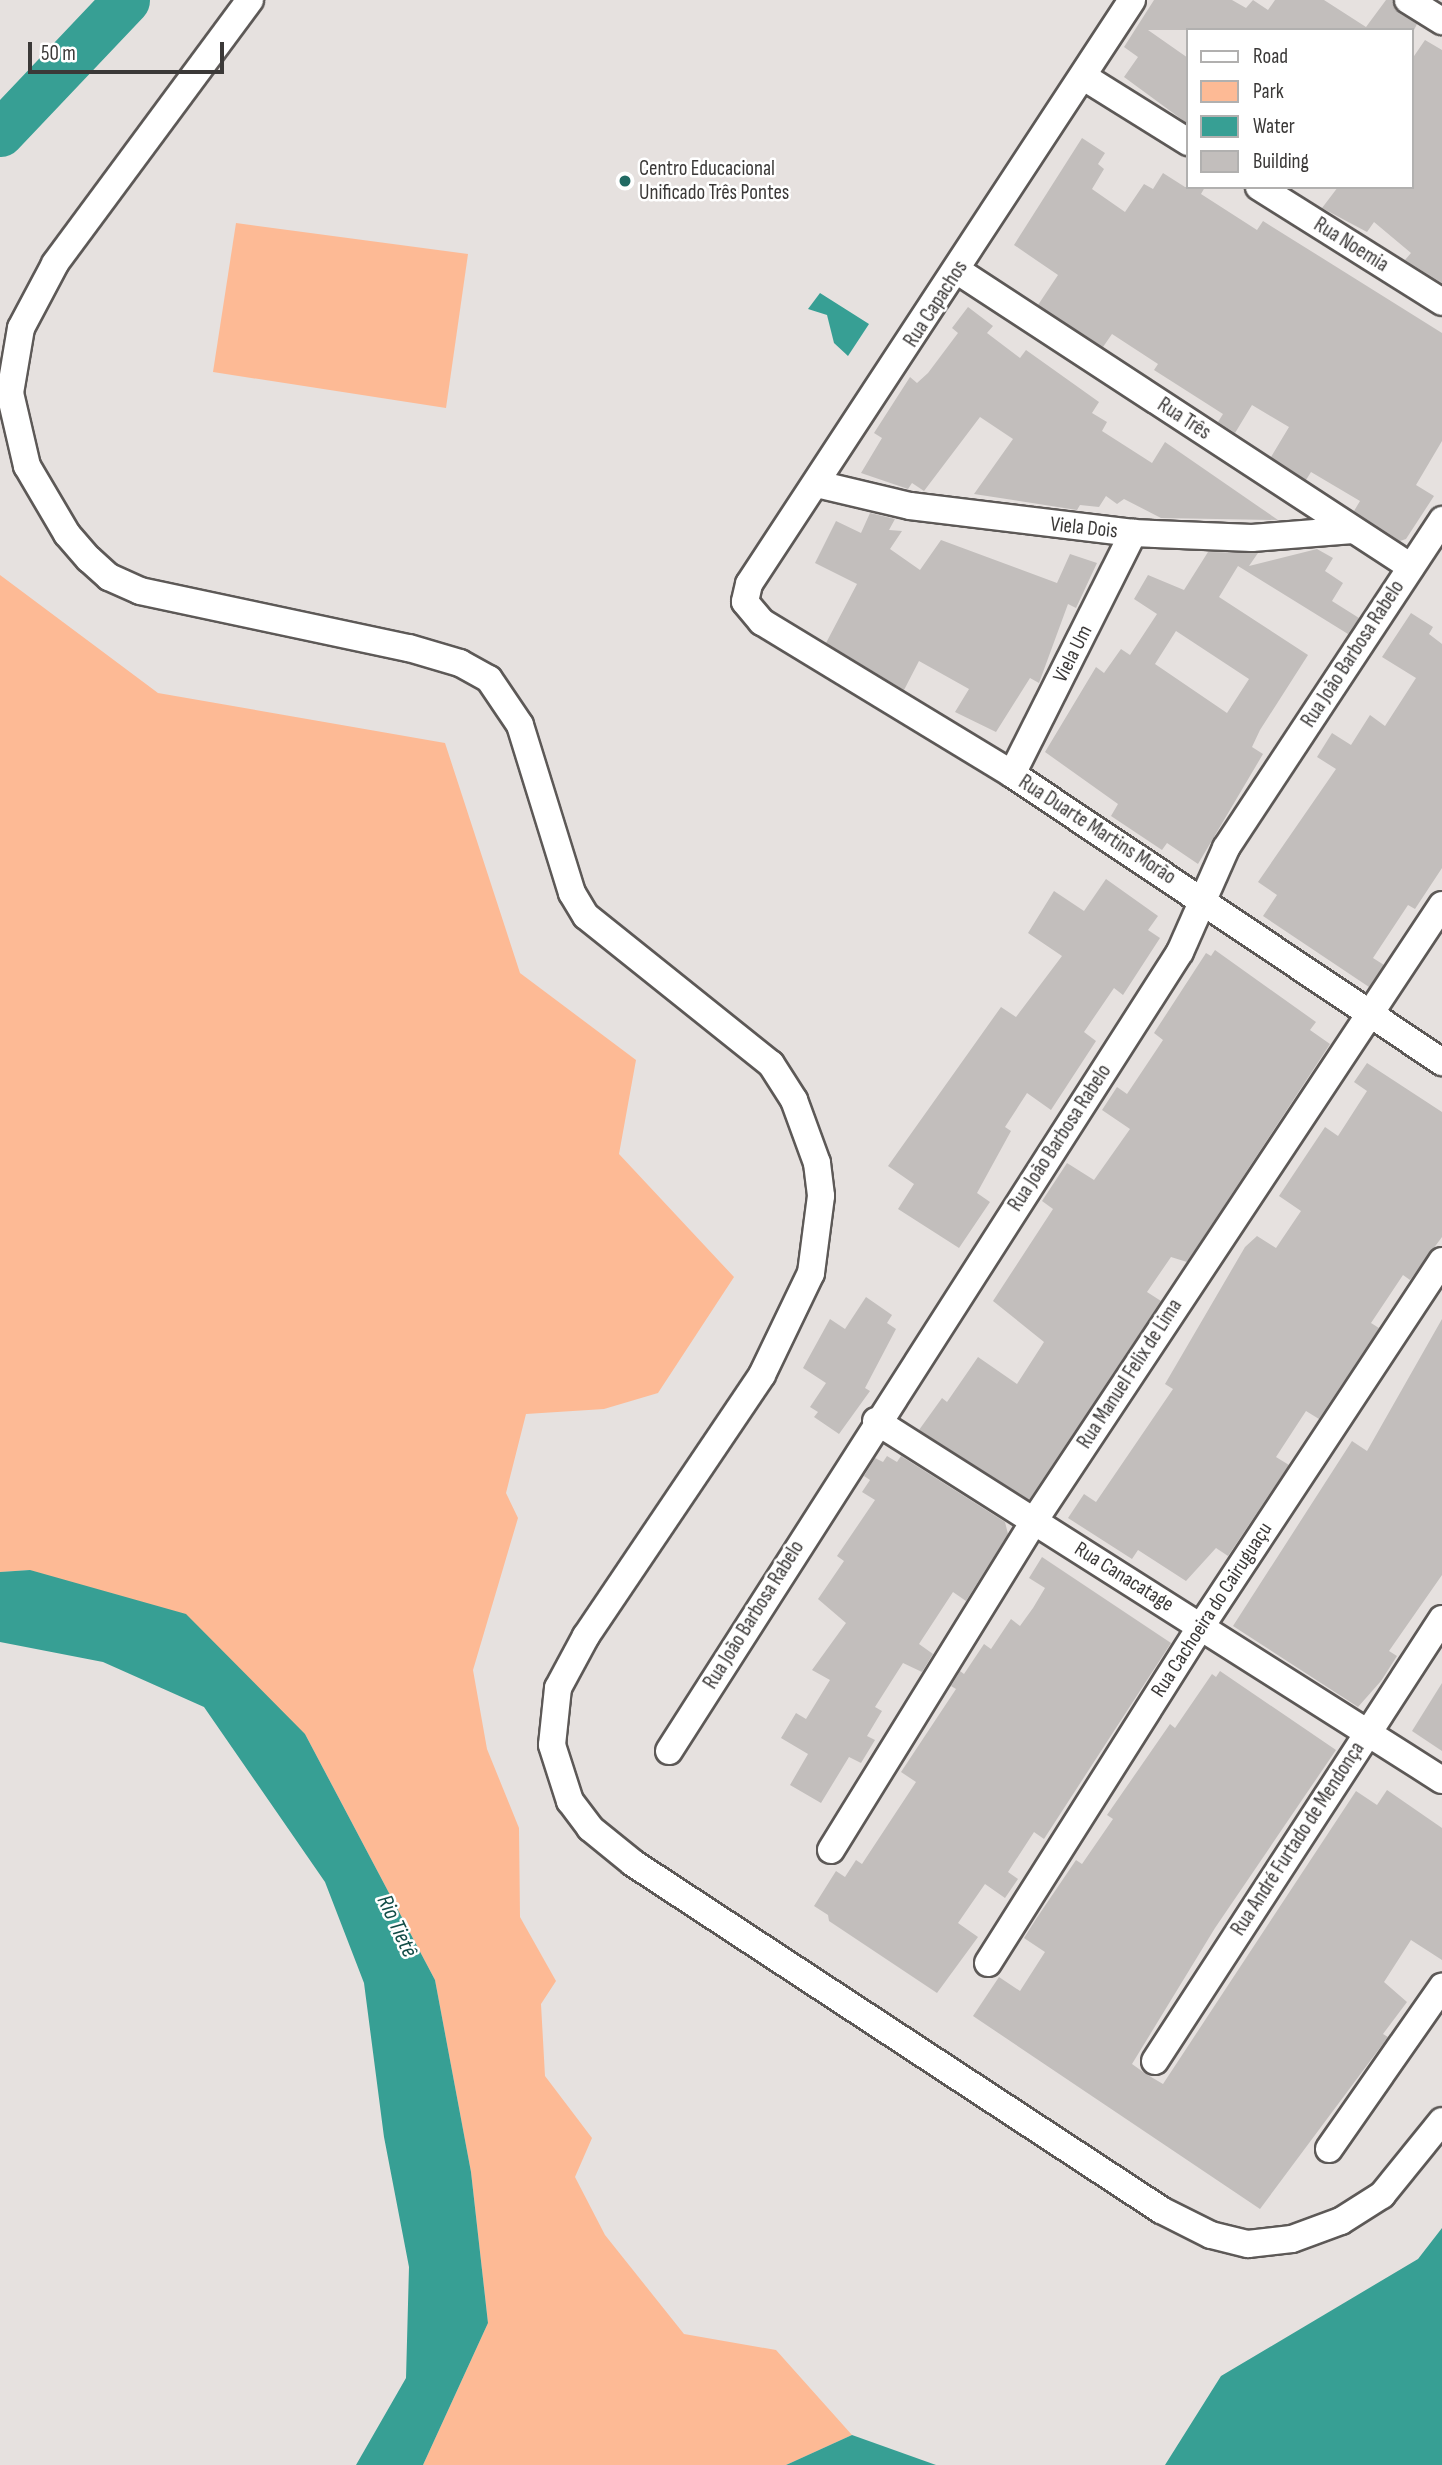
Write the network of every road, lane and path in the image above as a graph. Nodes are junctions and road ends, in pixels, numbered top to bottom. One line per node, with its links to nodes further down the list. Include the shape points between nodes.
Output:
1 (250, 0): 33 (street, via 55,264 20,328 10,393 27,466 67,534 109,577 199,606 409,648 460,663 489,679 520,725 572,894 586,916 771,1064 794,1100 817,1163 821,1196 811,1273 773,1352 586,1636 558,1688 552,1745 570,1801 590,1828 633,1863 1161,2210 1211,2235 1248,2244 1292,2239 1341,2221 1382,2195)
2 (1132, 0): 5 (street, Rua Capachos)
3 (1408, 0): 4 (street)
4 (1442, 21)
5 (1084, 76): 6 (street); 8 (street, Rua Capachos)
6 (1186, 141)
7 (1262, 189): 9 (street, Rua Noemia)
8 (958, 271): 10 (street, Rua Capachos); 12 (street, Rua Três)
9 (1442, 302)
10 (817, 484): 13 (street, Viela Dois, via 910,506); 15 (street, Rua Capachos, via 749,584)
11 (1442, 520): 14 (street, Rua João Barbosa Rabelo)
12 (1353, 530): 13 (street, Viela Dois, via 1252,538); 14 (street, Rua Três)
13 (1133, 533): 16 (street, Viela Um)
14 (1411, 567): 17 (street, Rua João Barbosa Rabelo, via 1226,848)
15 (747, 608): 16 (street, Rua Duarte Martins Morão)
16 (1013, 775): 17 (street, Rua Duarte Martins Morão)
17 (1203, 900): 19 (street, Rua Duarte Martins Morão); 22 (street, Rua João Barbosa Rabelo, via 1180,952)
18 (1442, 905): 19 (street, Rua Manuel Felix de Lima)
19 (1370, 1013): 20 (street, Rua Duarte Martins Morão); 23 (street, Rua Manuel Felix de Lima)
20 (1442, 1062)
21 (1442, 1261): 25 (street, Rua Cachoeira do Cairuguaçu)
22 (876, 1421): 23 (street, Rua Canacatage); 27 (street, Rua João Barbosa Rabelo)
23 (1034, 1521): 25 (street, Rua Canacatage); 29 (street, Rua Manuel Felix de Lima)
24 (1442, 1619): 26 (street, Rua André Furtado de Mendonça)
25 (1202, 1625): 26 (street, Rua Canacatage); 30 (street, Rua Cachoeira do Cairuguaçu)
26 (1367, 1732): 28 (street, Rua Canacatage); 32 (street, Rua André Furtado de Mendonça)
27 (668, 1751)
28 (1442, 1780)
29 (831, 1850)
30 (988, 1963)
31 (1442, 1987): 34 (street)
32 (1155, 2061)
33 (1442, 2121)
34 (1329, 2149)

